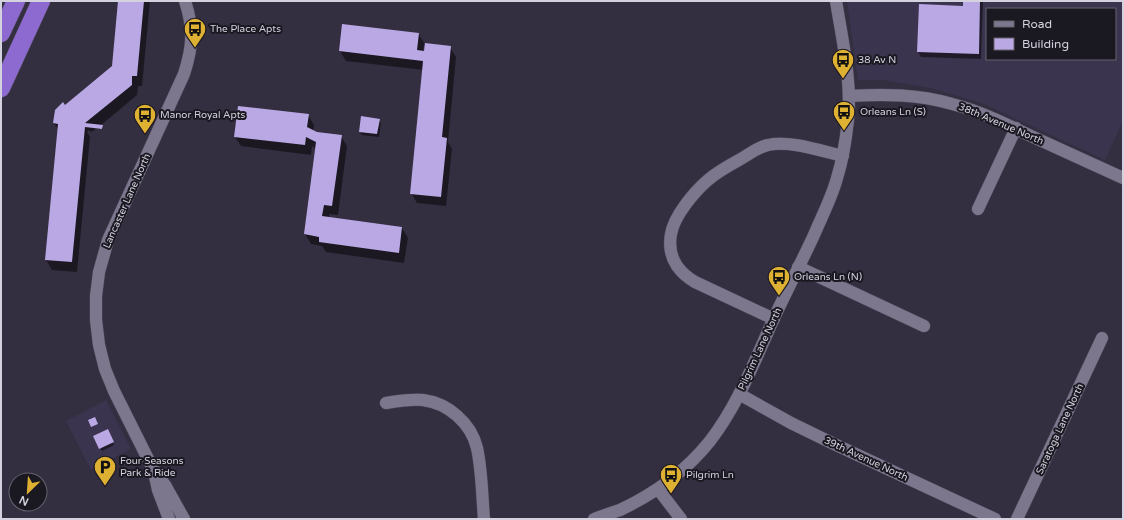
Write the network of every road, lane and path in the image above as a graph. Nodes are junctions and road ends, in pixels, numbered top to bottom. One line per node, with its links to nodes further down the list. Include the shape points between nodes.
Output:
1 (16, 1): 5 (highway)
2 (41, 1): 6 (highway)
3 (185, 1): 18 (street, Lancaster Lane North, via 192,38 190,56 108,240 99,272 96,296 99,345 105,369)
4 (836, 1): 7 (street, Pilgrim Lane North)
5 (1, 33)
6 (1, 88)
7 (849, 96): 8 (street, 38th Avenue North, via 896,95 924,98 979,112); 9 (street, Pilgrim Lane North)
8 (1016, 128): 10 (street, 38th Avenue North); 11 (street)
9 (843, 156): 12 (street, Pilgrim Lane North, via 825,209); 13 (street, via 794,145 767,145 709,179 684,206 675,223 670,245 672,257 685,276)
10 (1123, 178)
11 (978, 210)
12 (798, 268): 13 (street, Pilgrim Lane North); 14 (street)
13 (774, 319): 16 (street, Pilgrim Lane North)
14 (924, 326)
15 (1102, 338): 26 (street, Saratoga Lane North)
16 (739, 394): 19 (street, Pilgrim Lane North, via 709,441 690,462); 25 (street, 39th Avenue North, via 791,423)
17 (386, 403): 22 (street, via 424,400 451,410 462,420 477,446)
18 (153, 469): 20 (street, Lancaster Lane North); 21 (street, Lancaster Lane North, via 166,485)
19 (658, 489): 23 (street, Pilgrim Lane North, via 619,510); 24 (street)
20 (169, 519)
21 (184, 519)
22 (484, 519)
23 (594, 519)
24 (681, 519)
25 (995, 519)
26 (1017, 519)

